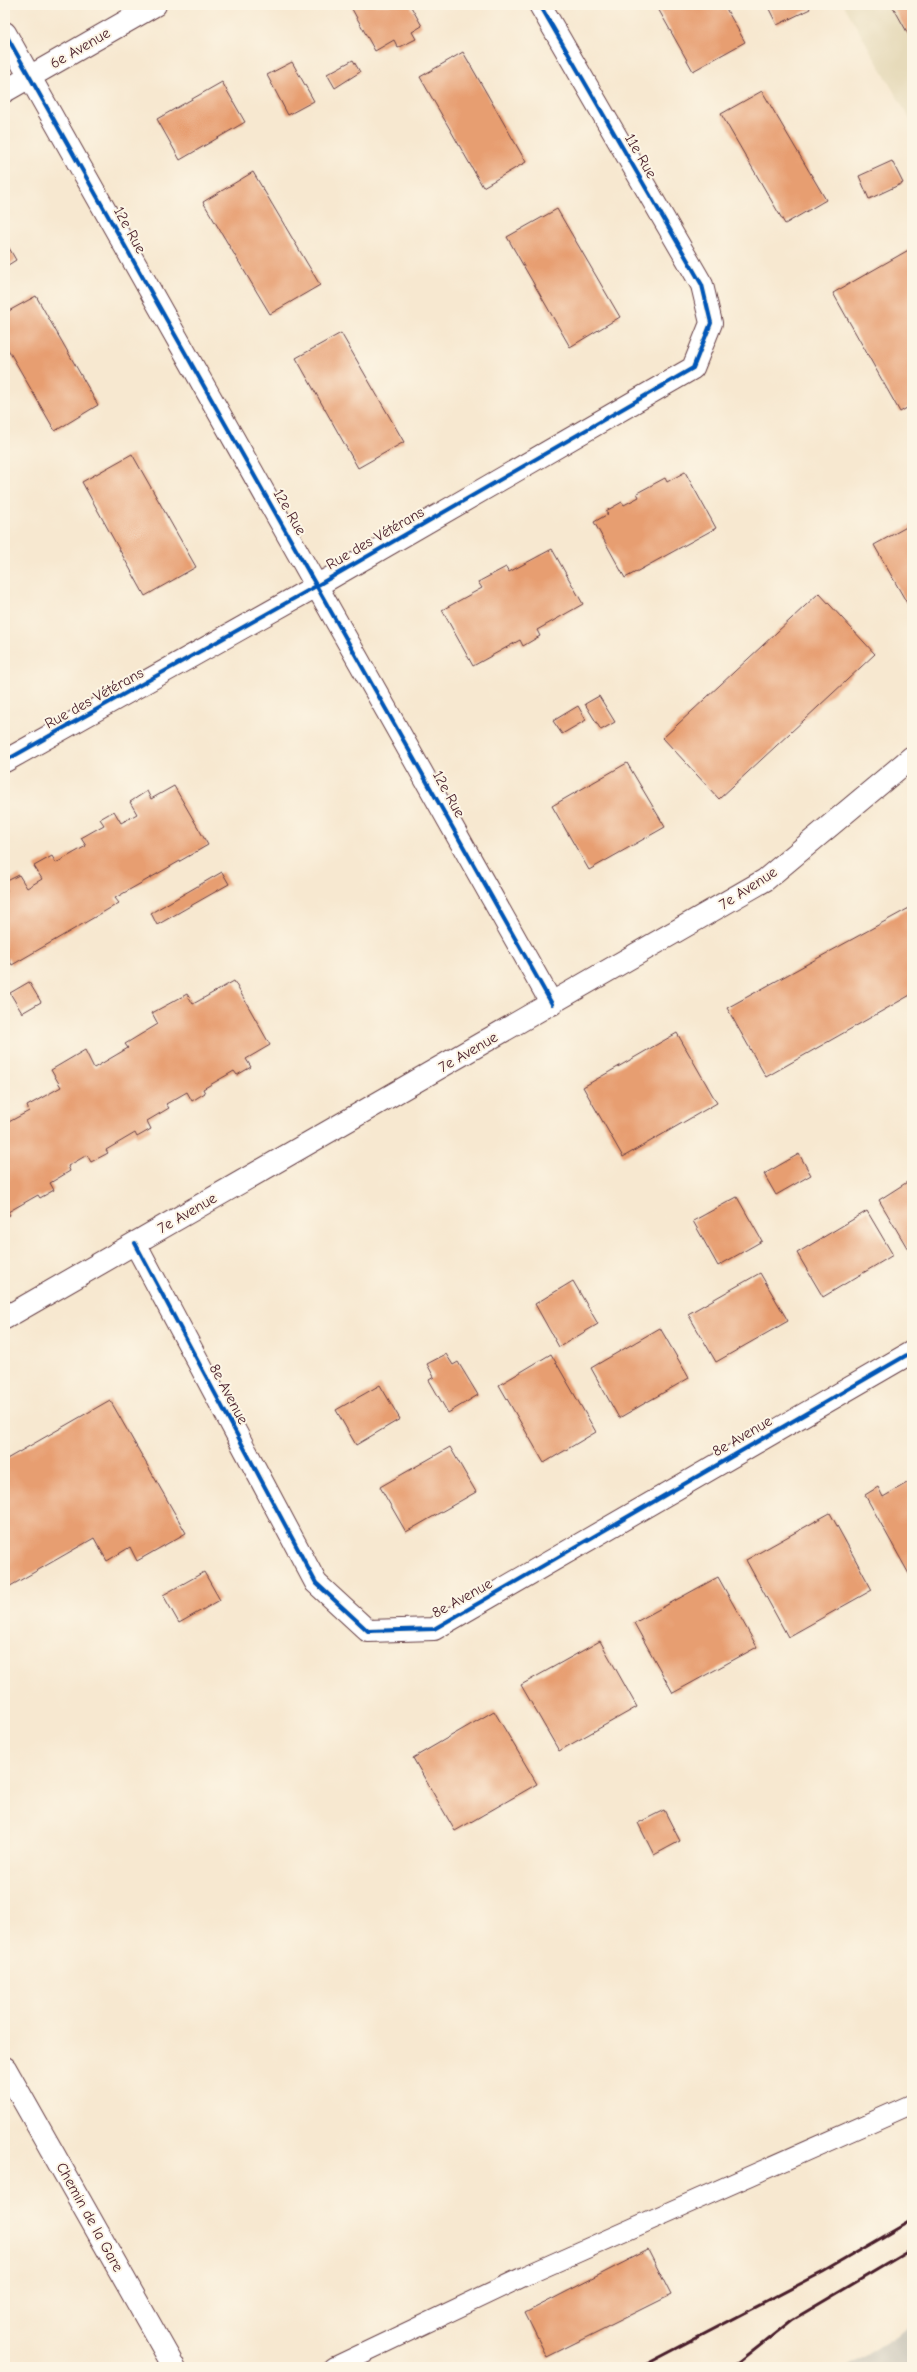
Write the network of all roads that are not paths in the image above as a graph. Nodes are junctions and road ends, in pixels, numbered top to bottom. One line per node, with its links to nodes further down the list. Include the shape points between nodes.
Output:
1 (155, 5): 4 (street, 6e Avenue)
2 (540, 5): 6 (street, 11e Rue, via 702,285)
3 (5, 33): 4 (street, 12e Rue)
4 (30, 77): 5 (street, 6e Avenue); 7 (street, 12e Rue)
5 (5, 91)
6 (711, 323): 7 (street, Rue des Vétérans, via 693,368)
7 (318, 585): 9 (street, Rue des Vétérans); 10 (street, 12e Rue)
8 (912, 757): 10 (street, 7e Avenue, via 765,880)
9 (5, 761)
10 (552, 1004): 11 (street, 7e Avenue)
11 (135, 1243): 12 (street, 7e Avenue); 13 (street, 8e Avenue, via 316,1583 368,1631 434,1629)
12 (5, 1318)
13 (912, 1352)
14 (5, 2068): 16 (street, Chemin de la Gare)
15 (912, 2104): 17 (lane, via 526,2275)
16 (174, 2367)
17 (334, 2367)

